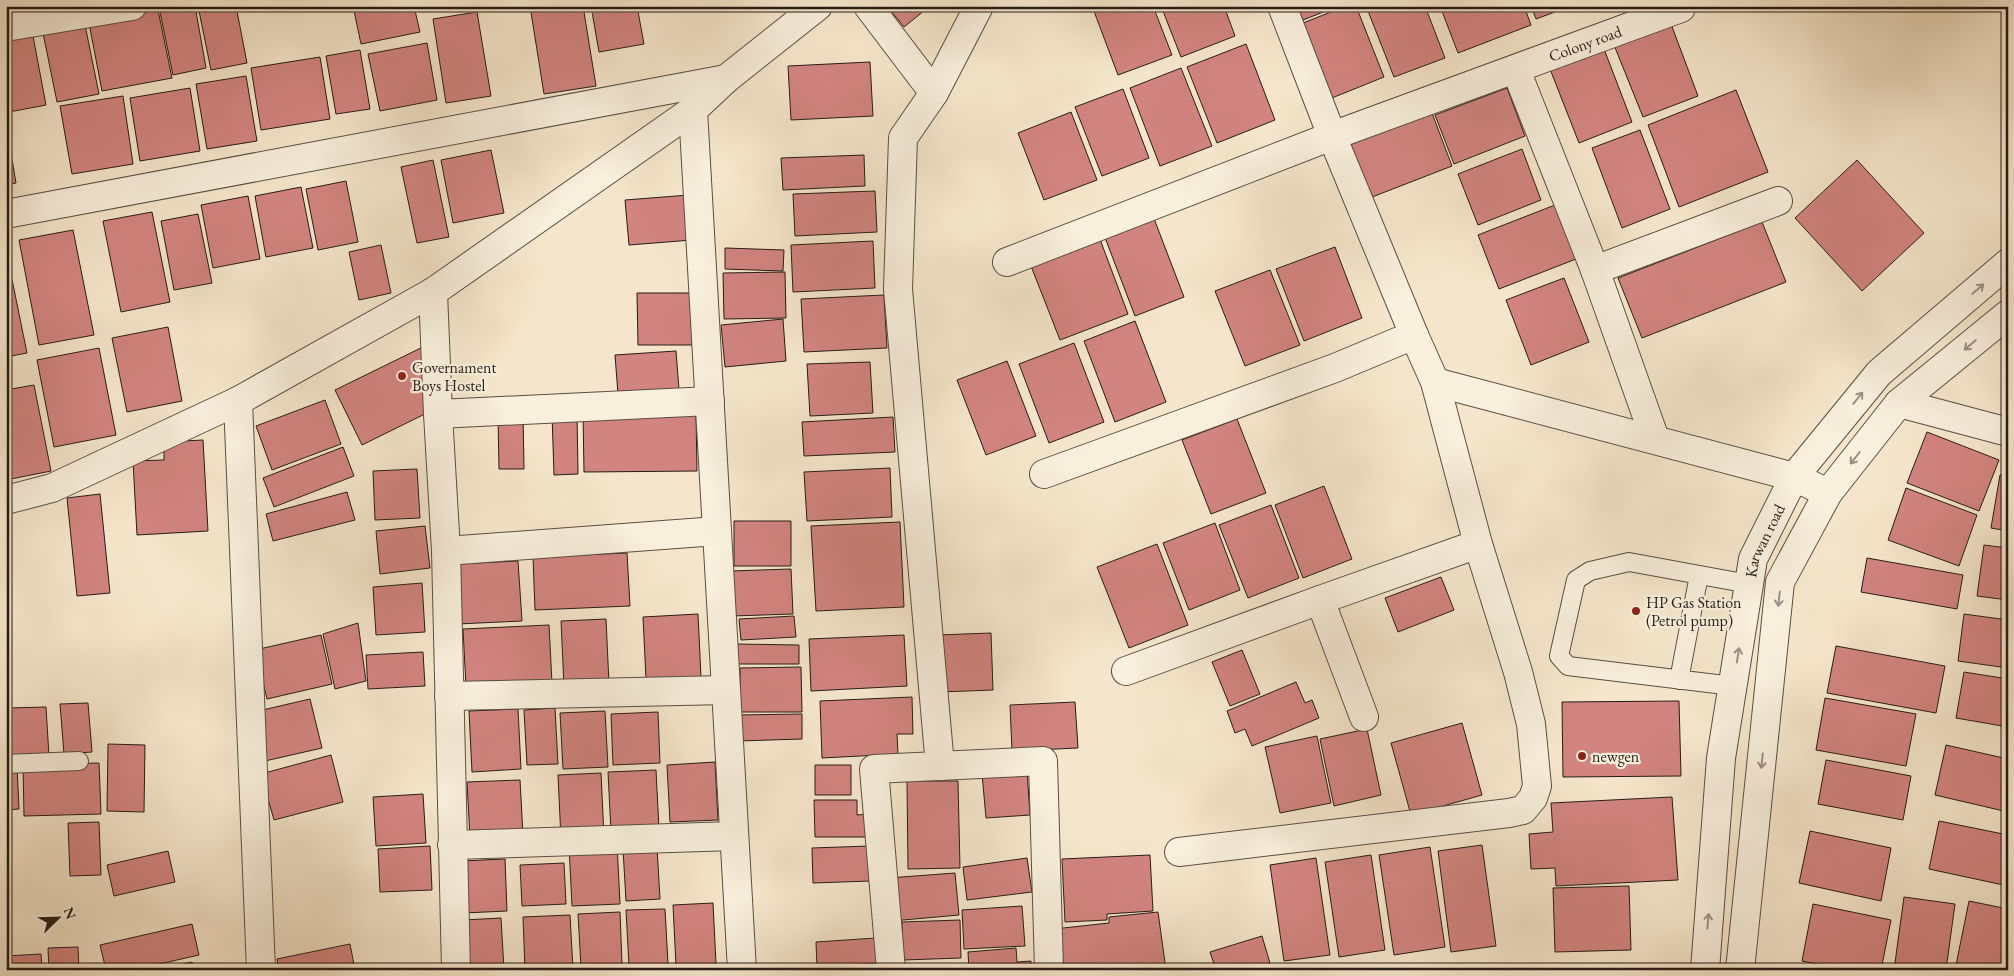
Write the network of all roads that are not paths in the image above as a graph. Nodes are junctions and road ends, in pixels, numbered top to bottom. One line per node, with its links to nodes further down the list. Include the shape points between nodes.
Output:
1 (132, 6): 7 (street)
2 (818, 6): 9 (street)
3 (868, 6): 10 (street)
4 (979, 6): 10 (street)
5 (1282, 6): 12 (street)
6 (1681, 8): 8 (street, Colony road)
7 (6, 27)
8 (1516, 70): 12 (street, Colony road); 17 (street)
9 (726, 79): 11 (street); 14 (street)
10 (934, 93): 46 (street, via 903,138 898,289)
11 (693, 110): 18 (street); 23 (street)
12 (1332, 136): 15 (street, Colony road); 20 (street)
13 (1778, 201): 17 (street)
14 (6, 214)
15 (1007, 262)
16 (2008, 263): 29 (street, Karwan road, one-way to 16, via 1879,373)
17 (1595, 270): 27 (street)
18 (434, 292): 22 (street); 25 (street)
19 (2008, 314): 24 (street, Karwan road, one-way to 24)
20 (1414, 335): 21 (street); 28 (street, via 1335,368)
21 (1435, 382): 27 (street); 33 (street)
22 (238, 401): 31 (street, via 52,488); 50 (street)
23 (710, 401): 25 (street); 32 (street)
24 (1899, 404): 26 (street); 30 (street, Karwan road, one-way to 30)
25 (438, 414): 34 (street)
26 (2008, 432)
27 (1655, 439): 29 (street)
28 (1044, 474)
29 (1794, 477): 30 (street); 36 (street, Karwan road, via 1753,559)
30 (1828, 493): 56 (street, Karwan road, one-way to 56, via 1780,582)
31 (6, 500)
32 (717, 531): 34 (street); 41 (street)
33 (1478, 544): 37 (street); 49 (street, via 1531,724 1537,786 1533,798 1523,810)
34 (446, 551): 42 (street)
35 (1700, 575): 36 (lane); 39 (lane); 39 (lane, via 1629,562 1590,571 1576,580 1559,656 1568,666)
36 (1749, 584): 40 (street, Karwan road, one-way to 36)
37 (1320, 600): 38 (street); 43 (street)
38 (1126, 671)
39 (1679, 680): 40 (lane)
40 (1733, 686): 55 (street, Karwan road, one-way to 40, via 1721,758)
41 (726, 690): 42 (street); 47 (street)
42 (449, 696): 48 (street)
43 (1364, 717)
44 (79, 761): 45 (lane)
45 (6, 764)
46 (940, 766): 53 (street, via 874,769); 54 (street, via 1043,761)
47 (734, 836): 48 (street); 52 (street)
48 (452, 845): 51 (street)
49 (1179, 852)
50 (261, 970)
51 (456, 970)
52 (742, 970)
53 (891, 970)
54 (1049, 970)
55 (1705, 970)
56 (1740, 970)

